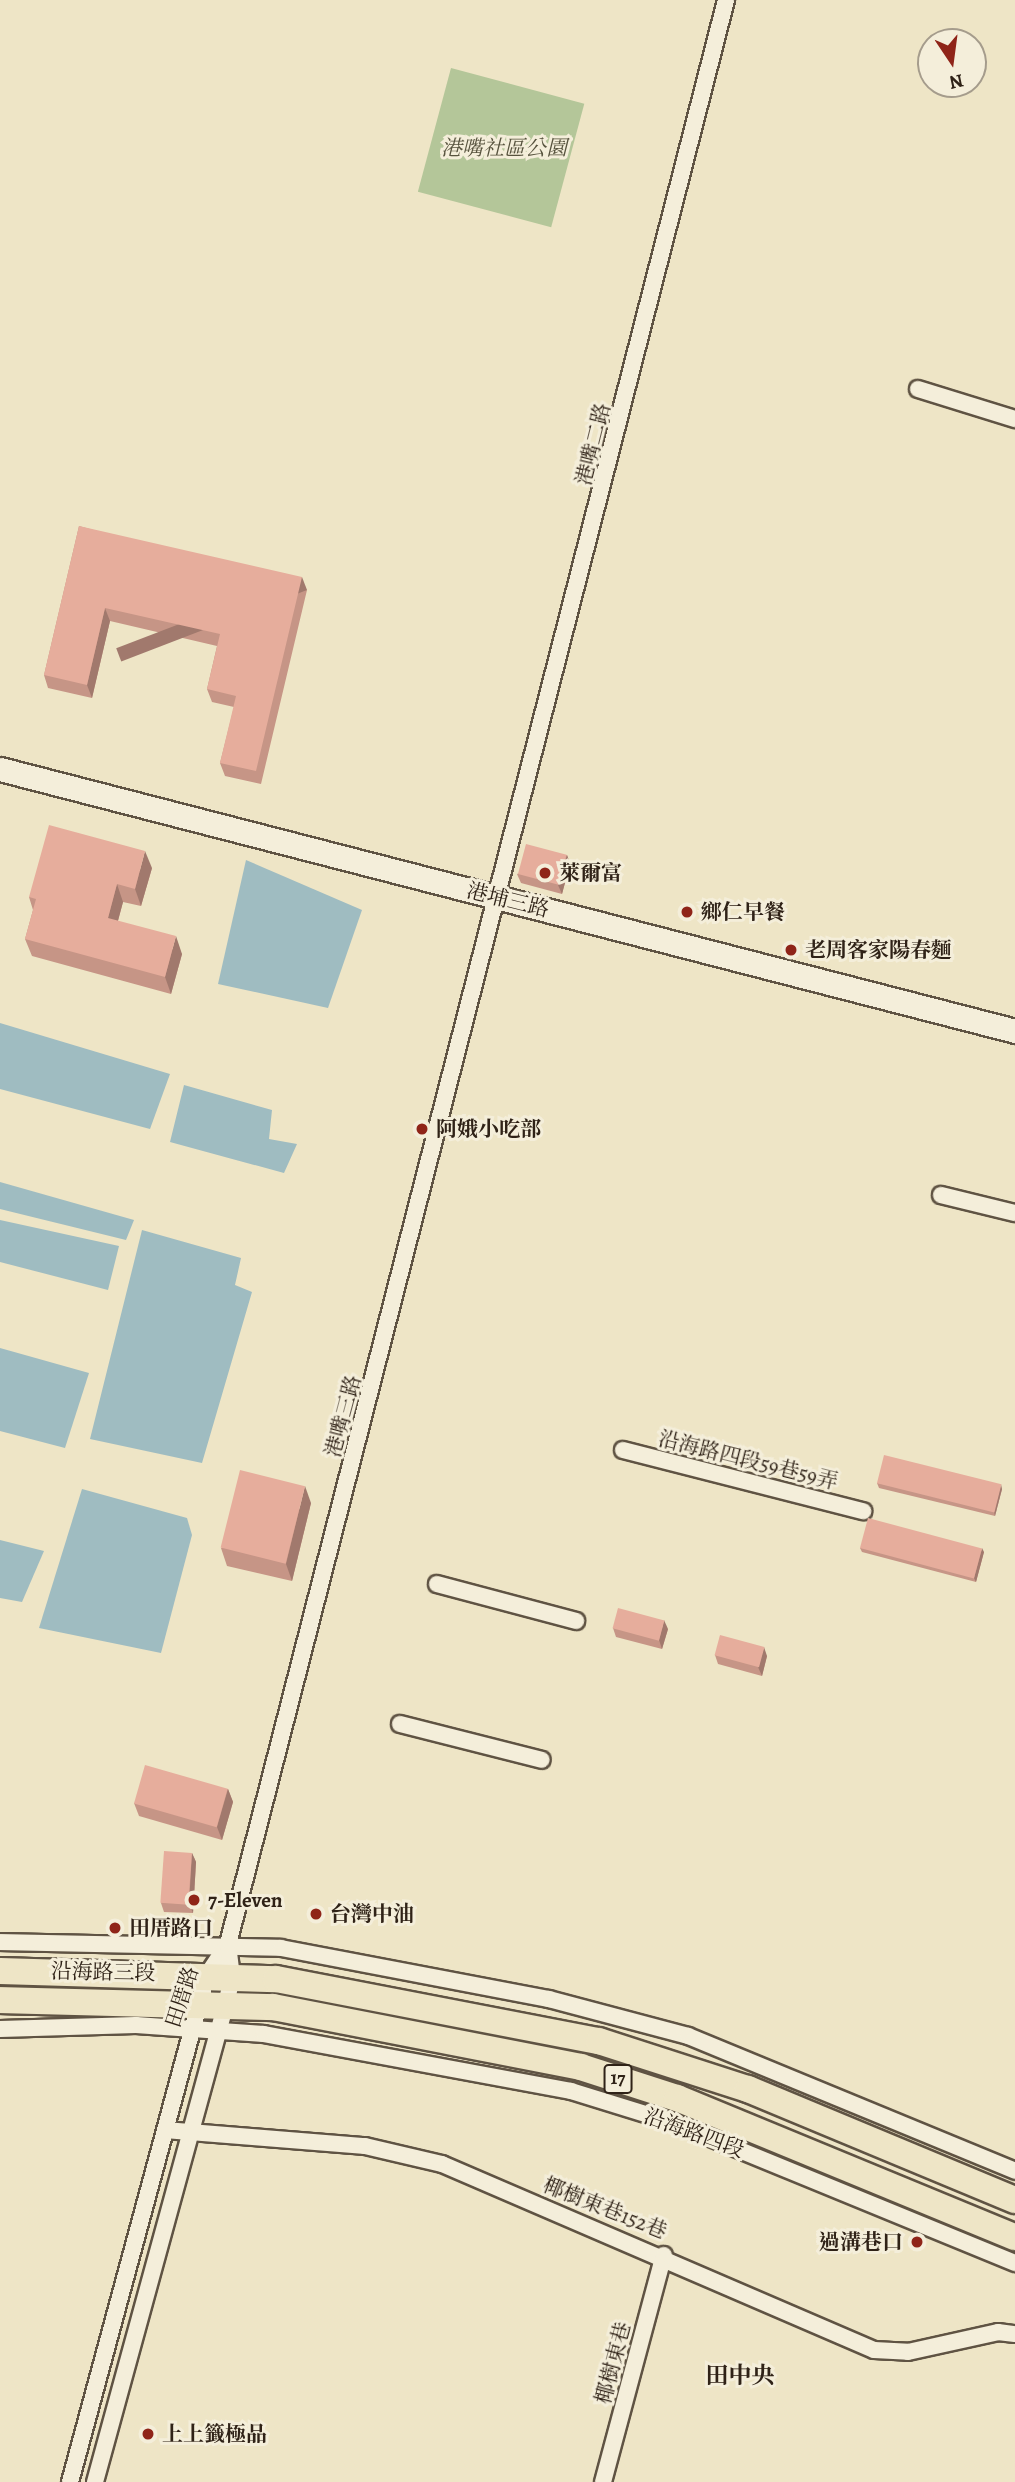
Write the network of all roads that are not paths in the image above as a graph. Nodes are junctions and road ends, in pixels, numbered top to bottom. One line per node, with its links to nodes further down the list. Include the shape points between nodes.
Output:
1 (726, 0): 5 (street, 港嘴二路)
2 (918, 389): 3 (street)
3 (1015, 419)
4 (0, 769): 5 (street, 港埔三路)
5 (499, 898): 6 (street, 港埔三路); 16 (street, 港嘴三路)
6 (1015, 1031)
7 (941, 1195): 8 (street)
8 (1015, 1213)
9 (623, 1450): 10 (street, 沿海路四段59巷59弄)
10 (863, 1511)
11 (438, 1584): 12 (street)
12 (576, 1621)
13 (400, 1724): 14 (street)
14 (542, 1760)
15 (0, 1942): 16 (street, 沿海路三段)
16 (228, 1944): 18 (street, 田厝路); 18 (street, 田厝路); 27 (street, via 281,1948 622,2016 688,2036)
17 (0, 1971): 18 (main road, 沿海路三段 / 17)
18 (219, 1976): 20 (street, 田厝路); 21 (street, 田厝路); 28 (main road, 17, via 276,1979 624,2048 748,2089)
19 (0, 2000): 20 (main road, 沿海路三段 / 17)
20 (199, 2001): 21 (main road, 沿海路四段 / 17); 23 (street, 田厝路)
21 (226, 2004): 24 (street, 田厝路); 29 (main road, 沿海路四段 / 17, via 273,2007 581,2067 677,2098)
22 (0, 2029): 23 (street)
23 (192, 2029): 24 (street, 沿海路四段); 25 (street, 田厝路)
24 (218, 2031): 26 (street, 田厝路); 31 (street, 沿海路四段, via 571,2091 671,2122)
25 (165, 2130): 26 (street, 椰樹東巷152巷); 33 (street, 田厝路)
26 (190, 2132): 30 (street, 椰樹東巷152巷, via 365,2146 442,2164); 34 (street, 田厝路)
27 (1015, 2171)
28 (1015, 2200)
29 (1015, 2237)
30 (664, 2255): 32 (street, 椰樹東巷152巷, via 874,2350 908,2352 998,2332); 35 (street, 椰樹東巷)
31 (1015, 2263)
32 (1015, 2334)
33 (70, 2482)
34 (95, 2482)
35 (603, 2482)

